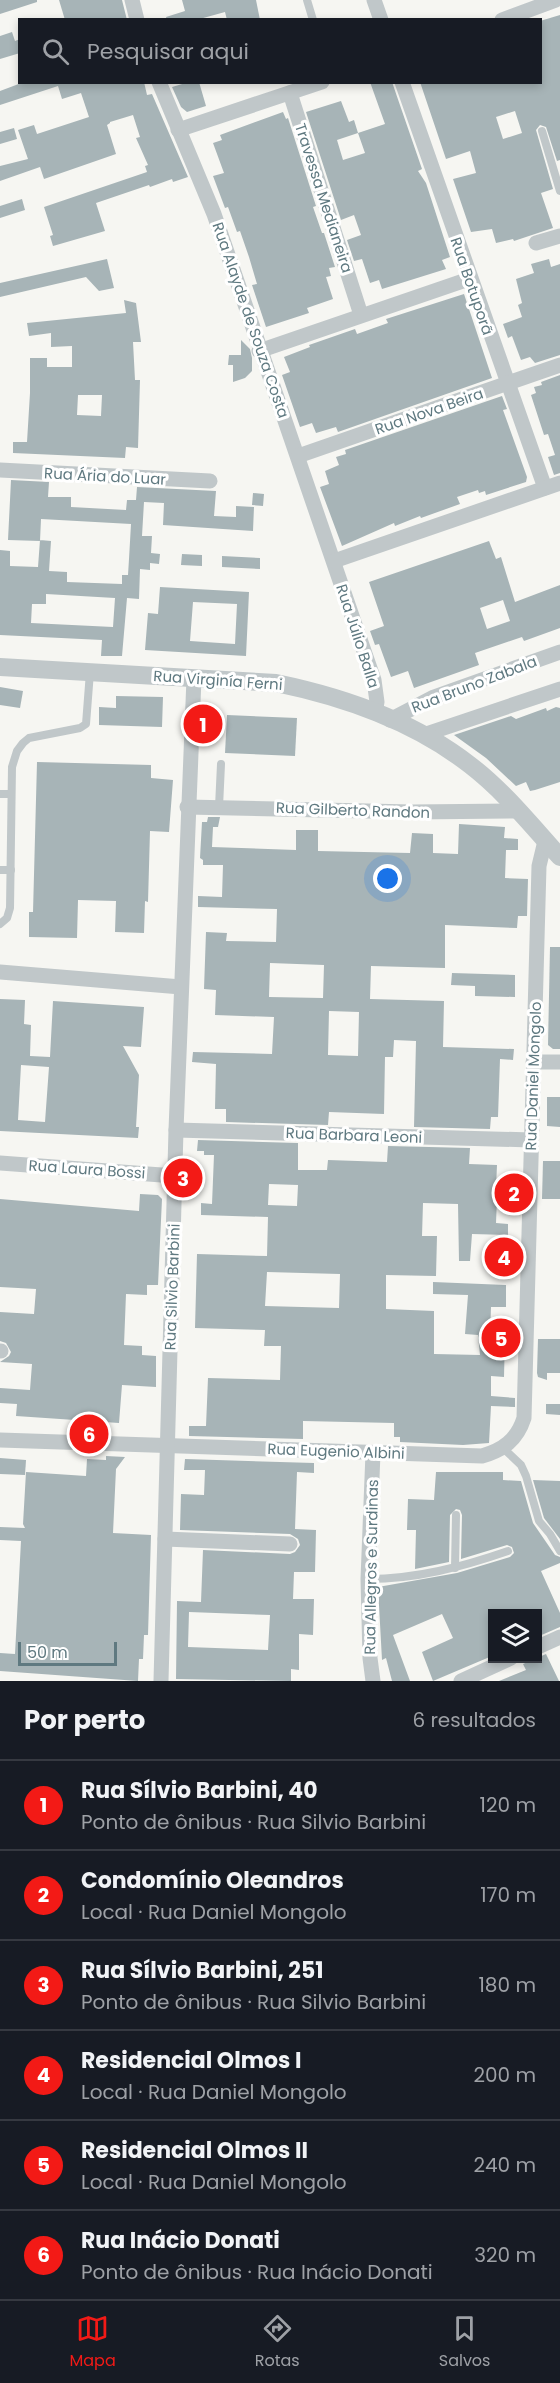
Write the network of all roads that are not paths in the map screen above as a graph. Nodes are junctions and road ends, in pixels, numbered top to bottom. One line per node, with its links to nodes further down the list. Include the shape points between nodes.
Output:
1 (132, 0): 5 (street)
2 (307, 0): 6 (lane)
3 (374, 0): 7 (street)
4 (556, 0): 8 (street)
5 (136, 18)
6 (313, 18)
7 (380, 18)
8 (507, 18)
9 (160, 84): 13 (street, Rua Alayde de Souza Costa)
10 (310, 84): 12 (street)
11 (403, 84): 18 (street, Rua Botuporã)
12 (287, 88): 13 (street); 19 (street, Travessa Medianeira)
13 (178, 130): 20 (street, Rua Alayde de Souza Costa, via 214,214)
14 (542, 131): 15 (lane)
15 (560, 191)
16 (560, 236): 17 (street)
17 (536, 243)
18 (469, 279): 19 (street); 22 (street, Rua Botuporã)
19 (361, 315): 20 (street)
20 (259, 351): 23 (street, Rua Alayde de Souza Costa)
21 (560, 365): 22 (street, Rua Nova Beira)
22 (507, 384): 23 (street, Rua Nova Beira); 27 (street, Rua Botuporã)
23 (298, 456): 28 (street, Rua Alayde de Souza Costa)
24 (0, 470): 25 (street, Rua Ária do Luar)
25 (210, 481)
26 (560, 483): 27 (street)
27 (544, 488): 28 (street)
28 (334, 561): 34 (street, Rua Júlio Balla)
29 (560, 652): 34 (street, Rua Bruno Zabala)
30 (0, 667): 31 (street, Rua Virginía Ferni)
31 (90, 672): 32 (street, Rua Virginía Ferni); 38 (lane, via 86,724 29,738 23,743 12,767)
32 (194, 678): 34 (street, Rua Virginía Ferni, via 276,683); 39 (street, Rua Silvio Barbini)
33 (560, 688): 35 (street, Rua Bruno Zabala)
34 (383, 716): 35 (street, Rua Virginía Ferni)
35 (423, 735): 41 (street, Rua Virginía Ferni, via 471,766)
36 (222, 764): 40 (lane)
37 (0, 794): 38 (lane)
38 (11, 794): 45 (lane)
39 (188, 807): 40 (street, Rua Gilberto Randon); 48 (street, Rua Silvio Barbini)
40 (219, 807): 41 (street, Rua Gilberto Randon)
41 (518, 811): 42 (street, Rua Virginía Ferni)
42 (545, 841): 43 (street, Rua Virginía Ferni); 49 (street, Rua Daniel Mongolo, via 539,866)
43 (560, 857)
44 (0, 870): 45 (lane)
45 (11, 870): 46 (lane, via 10,908)
46 (0, 924)
47 (0, 972): 48 (street)
48 (181, 987): 51 (street, Rua Silvio Barbini)
49 (533, 1062): 50 (street); 52 (street, Rua Daniel Mongolo)
50 (560, 1062)
51 (176, 1130): 52 (street, Rua Barbara Leoni); 54 (street, Rua Silvio Barbini)
52 (531, 1140): 57 (street, Rua Daniel Mongolo, via 524,1418 520,1430)
53 (0, 1163): 54 (street, Rua Laura Bossi)
54 (175, 1176): 56 (street, Rua Silvio Barbini)
55 (0, 1440): 56 (street, Rua Eugenio Albini)
56 (168, 1445): 58 (street, Rua Eugenio Albini); 60 (street, Rua Silvio Barbini)
57 (503, 1448): 58 (street, Rua Eugenio Albini, via 482,1456); 63 (lane, via 521,1465 539,1521)
58 (373, 1453): 65 (street, Rua Allegros e Surdinas)
59 (456, 1515): 64 (lane)
60 (165, 1539): 61 (street); 70 (street, Rua Silvio Barbini)
61 (290, 1544)
62 (507, 1551): 64 (lane)
63 (560, 1551)
64 (456, 1568): 65 (lane)
65 (368, 1579): 71 (street, Rua Allegros e Surdinas)
66 (560, 1637): 67 (street)
67 (542, 1645)
68 (507, 1663): 69 (street)
69 (495, 1674): 72 (street)
70 (161, 1681)
71 (373, 1681)
72 (461, 1681)

